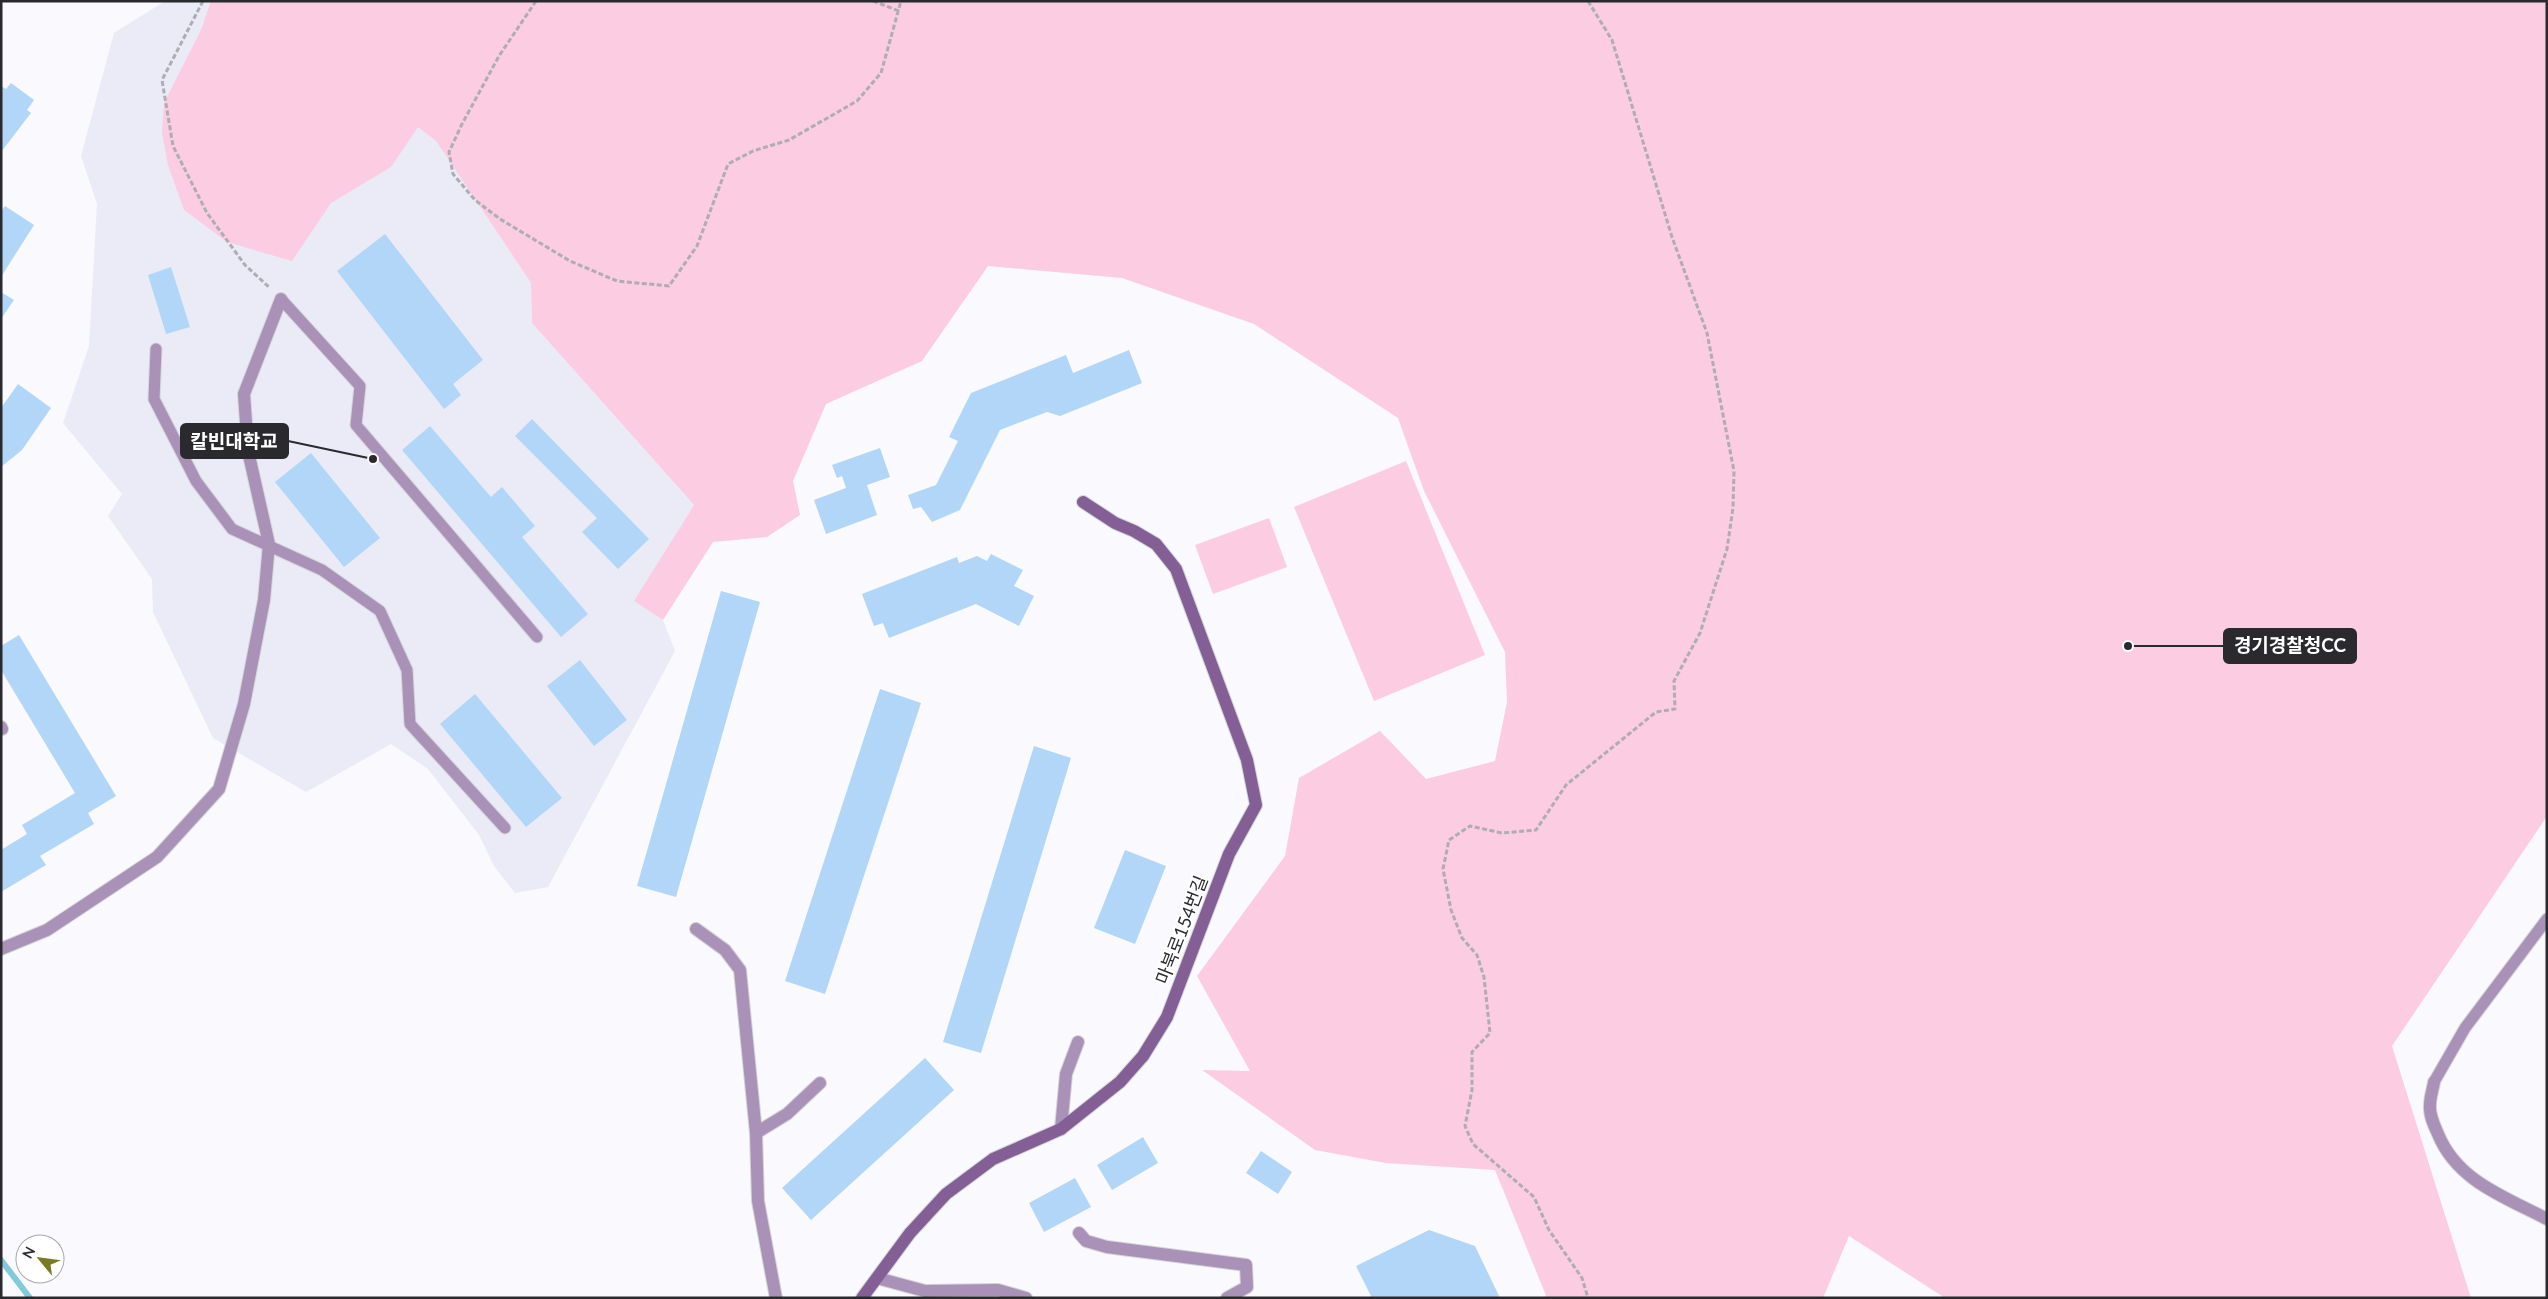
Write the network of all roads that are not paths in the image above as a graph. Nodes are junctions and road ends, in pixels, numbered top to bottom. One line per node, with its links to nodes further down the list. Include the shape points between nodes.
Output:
1 (281, 299): 4 (street, via 244,394 248,451); 5 (lane, via 360,386 356,426)
2 (156, 349): 4 (lane, via 154,399 196,481 232,529)
3 (1083, 502): 13 (street, 마북로154번길, via 1156,544 1176,569 1247,760 1256,805 1229,854 1167,1017 1143,1056 1120,1082)
4 (269, 544): 6 (lane, via 322,570 380,611 406,670 410,724); 9 (street, via 264,600 244,704 219,789 157,857 47,930)
5 (537, 637)
6 (505, 828)
7 (2547, 919): 11 (lane, via 2465,1028)
8 (696, 929): 14 (street, via 725,950 740,970)
9 (1, 949)
10 (1078, 1042): 13 (street, via 1066,1074)
11 (2434, 1082): 15 (street, via 2430,1106 2433,1122 2452,1161 2484,1186)
12 (820, 1083): 14 (street, via 786,1114)
13 (1061, 1129): 17 (street, 마북로154번길, via 993,1159 946,1194 910,1233)
14 (756, 1133): 18 (street, via 758,1201)
15 (2547, 1219)
16 (1078, 1233): 21 (street, via 1086,1240 1107,1247 1246,1265 1247,1287)
17 (876, 1278): 19 (street, 마북로154번길); 20 (street, via 925,1292 998,1290)
18 (776, 1298)
19 (862, 1298)
20 (1026, 1298)
21 (1227, 1298)

